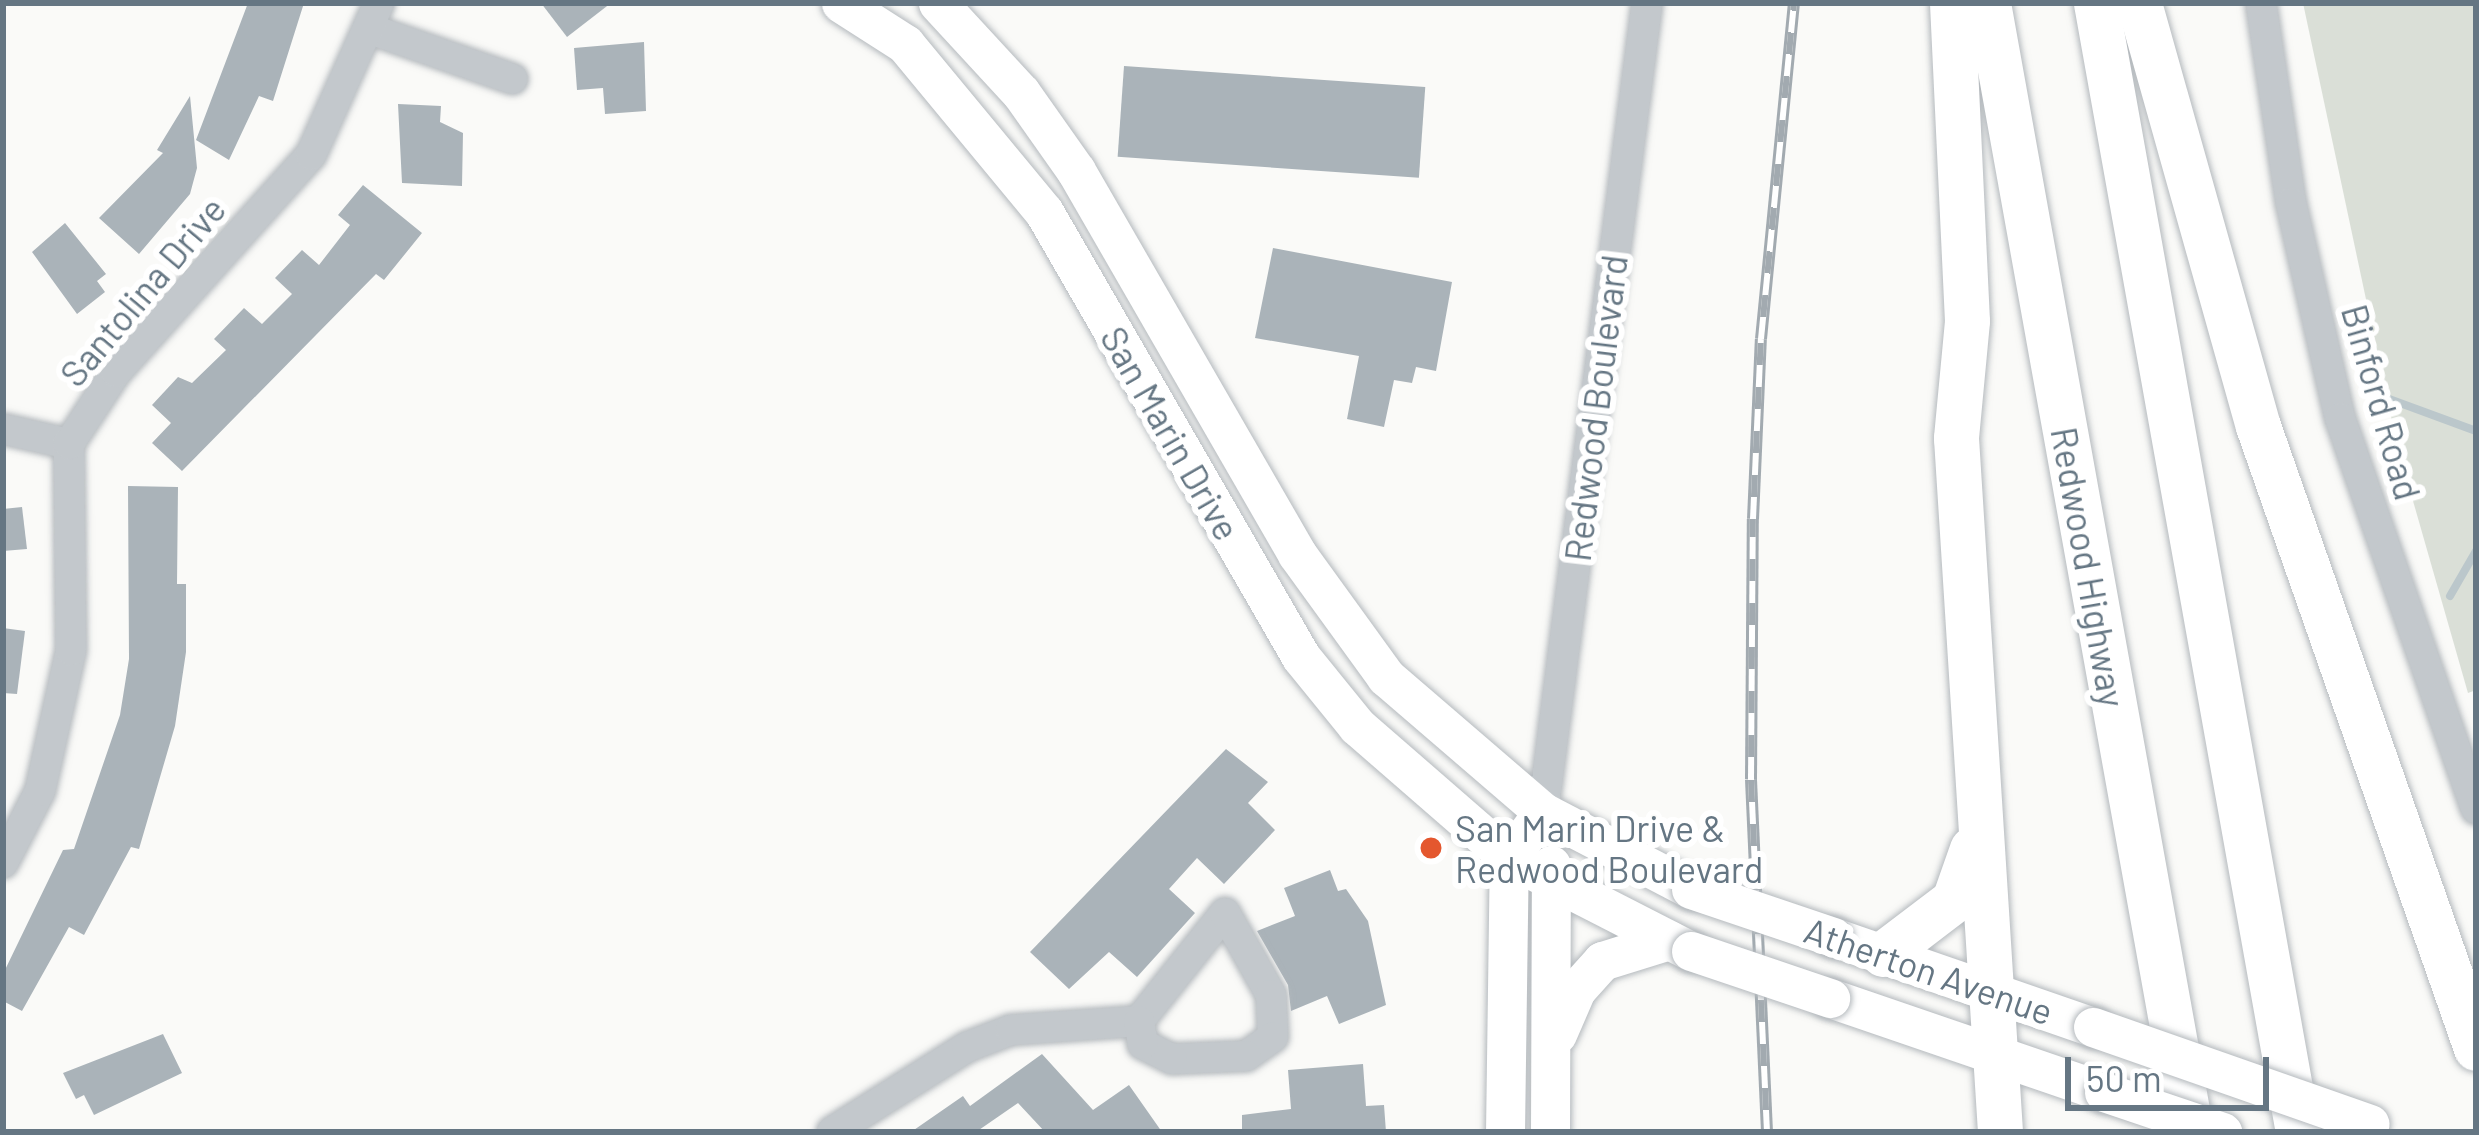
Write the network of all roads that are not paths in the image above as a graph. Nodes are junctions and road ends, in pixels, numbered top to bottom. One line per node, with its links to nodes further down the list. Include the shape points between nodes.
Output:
1 (841, 3): 16 (main road, San Marin Drive, via 904,44 1044,212 1301,657 1412,781)
2 (938, 3): 14 (main road, San Marin Drive, via 1022,93 1076,171 1344,627 1440,730)
3 (1647, 3): 14 (street, Redwood Boulevard)
4 (1952, 3): 15 (highway, via 1967,322 1956,438)
5 (1988, 3): 31 (highway, Redwood Highway)
6 (2096, 3): 33 (highway)
7 (2139, 3): 23 (highway, via 2258,427)
8 (2261, 3): 13 (street, Binford Road, via 2291,203 2340,418)
9 (375, 16): 10 (street); 12 (street, Santolina Drive, via 311,155 116,372)
10 (513, 79)
11 (3, 429): 12 (street)
12 (69, 443): 17 (street, Santolina Drive, via 71,650 40,791)
13 (2476, 809)
14 (1543, 812): 16 (main road, Redwood Boulevard); 18 (main road, Redwood Boulevard); 20 (main road, Atherton Avenue, bridge, via 1691,889)
15 (1977, 829): 20 (highway, via 1954,900); 21 (highway)
16 (1509, 858): 18 (main road, Atherton Avenue); 28 (main road)
17 (3, 863)
18 (1554, 885): 19 (main road, Atherton Avenue); 25 (main road, Redwood Boulevard)
19 (1680, 946): 24 (main road, Atherton Avenue, bridge); 25 (main road, via 1602,961 1576,990)
20 (1883, 954): 21 (main road, Atherton Avenue)
21 (1990, 990): 24 (highway); 26 (main road, Atherton Avenue, bridge)
22 (1139, 1021): 22 (street, via 1168,985 1225,913 1271,995 1273,1037 1246,1056 1172,1059 1143,1044); 27 (street, via 1011,1030 968,1047)
23 (2476, 1048)
24 (1991, 1052): 30 (highway); 32 (main road, Atherton Avenue, bridge)
25 (1548, 1053): 29 (main road, Redwood Boulevard)
26 (2381, 1128)
27 (835, 1131)
28 (1505, 1132)
29 (1550, 1132)
30 (2000, 1132)
31 (2191, 1132)
32 (2222, 1132)
33 (2298, 1132)

